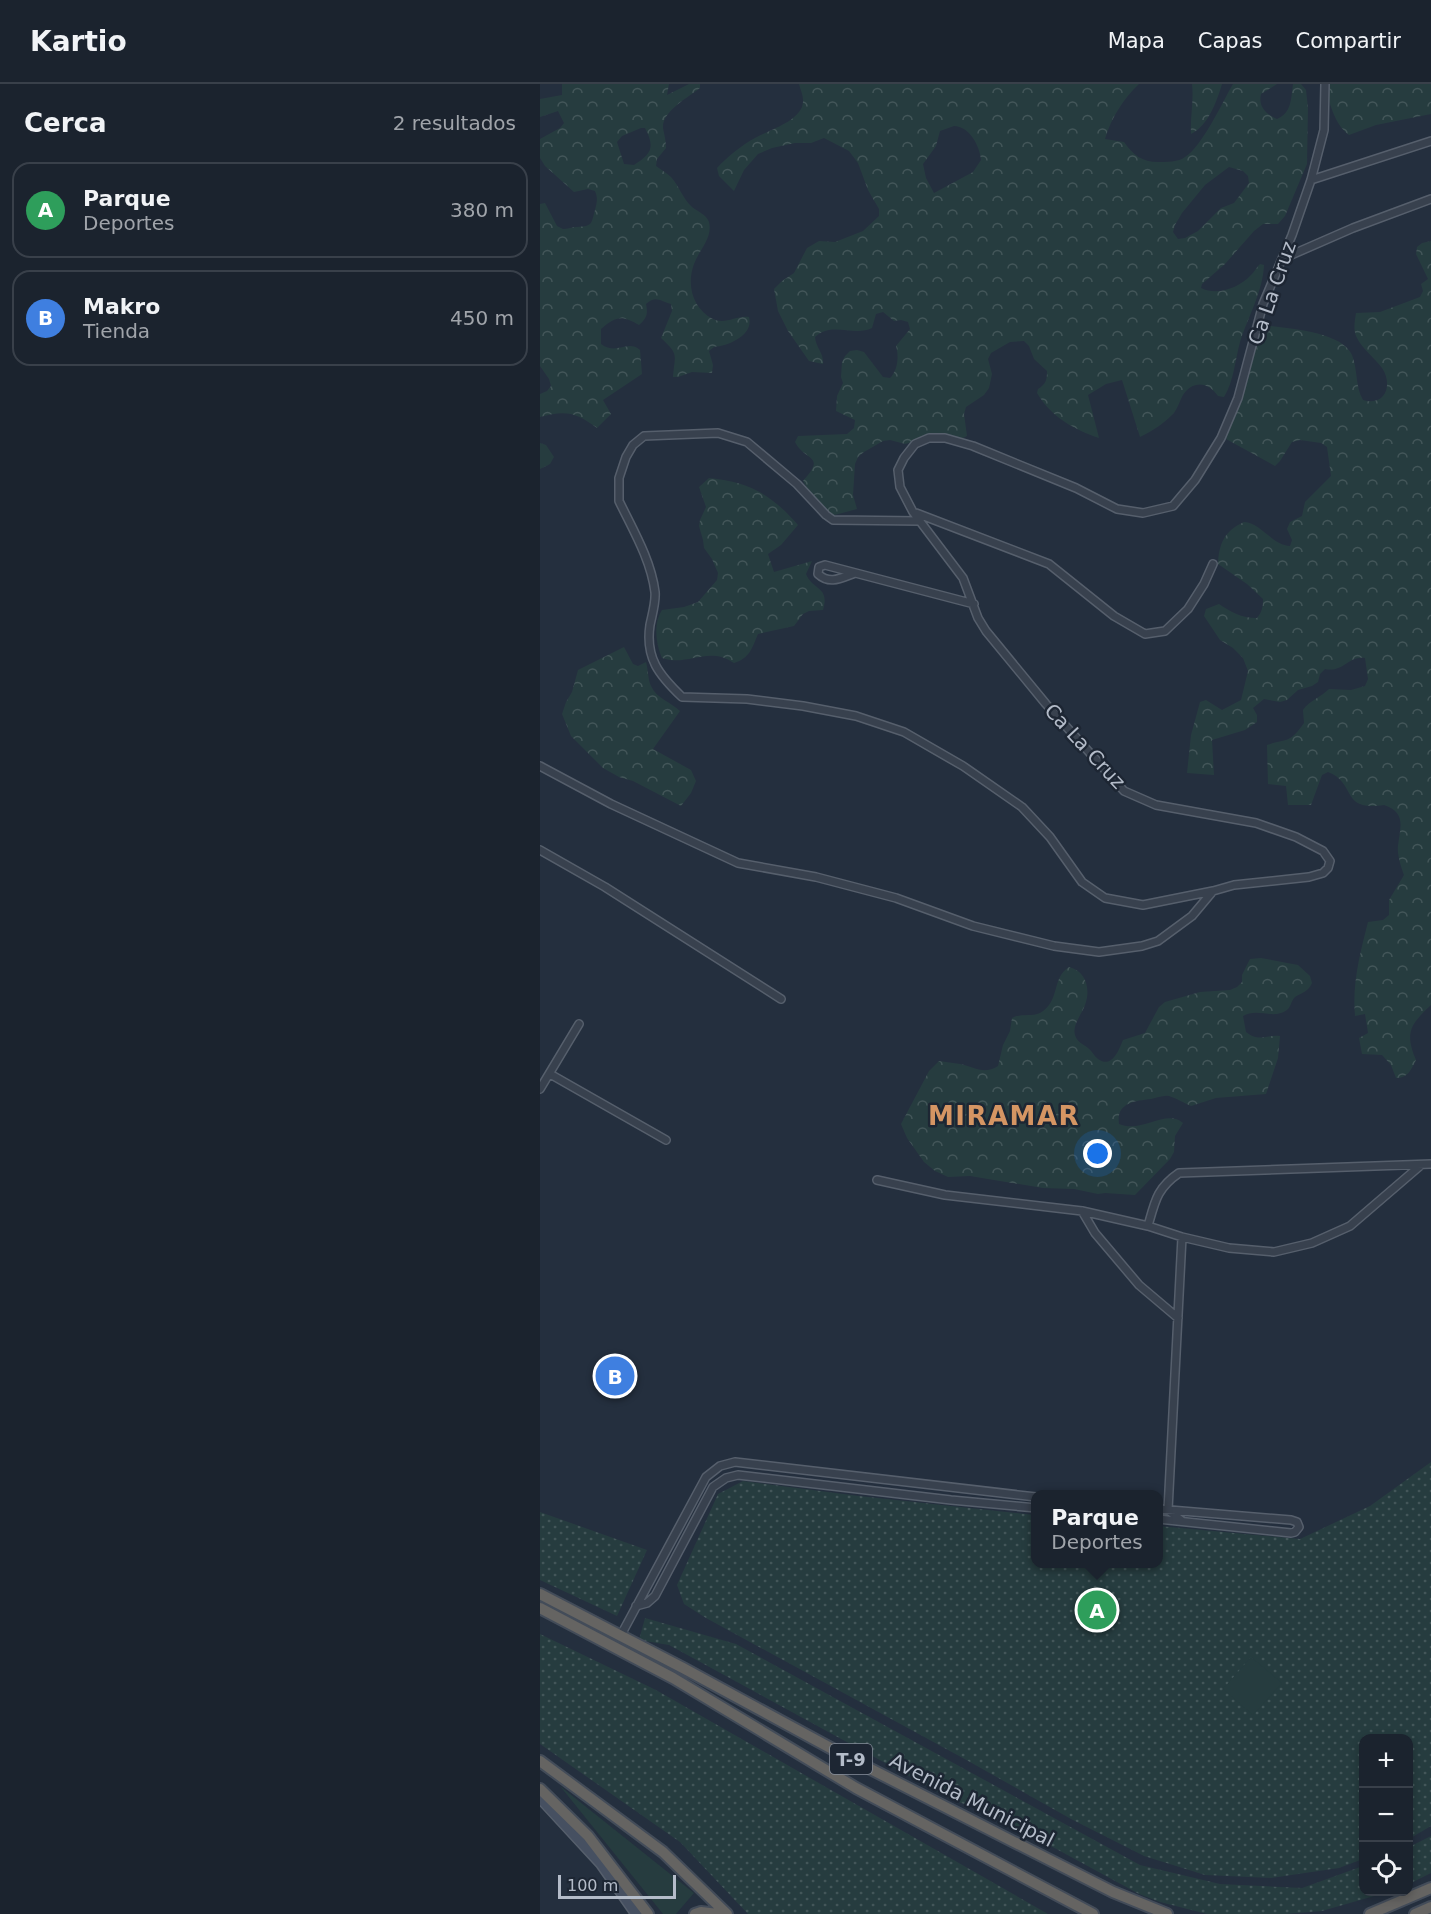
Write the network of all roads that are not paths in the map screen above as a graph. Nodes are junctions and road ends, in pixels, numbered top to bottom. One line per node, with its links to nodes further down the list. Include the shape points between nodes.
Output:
1 (1325, 84): 3 (street, Ca La Cruz, via 1324,130)
2 (1431, 141): 3 (street)
3 (1311, 180): 5 (street, Ca La Cruz)
4 (1431, 199): 5 (street)
5 (1282, 260): 6 (street, Ca La Cruz, via 1263,304 1238,398 1221,438 1196,480 1173,506 1143,513 1117,509 973,446 929,438 915,444 898,470 900,487)
6 (913, 512): 7 (street, Ca La Cruz); 8 (street, via 1049,564 1114,616 1145,634 1165,631 1188,609)
7 (920, 521): 10 (street, Ca La Cruz, via 963,578); 13 (street, via 833,520 747,442 718,433 644,436 626,457 617,492 649,566 655,595 649,648 657,671 682,697 803,706 856,716 904,732 1022,807 1050,837 1082,882 1105,897 1143,905)
8 (1213, 564)
9 (855, 573): 10 (street)
10 (974, 604): 13 (street, Ca La Cruz, via 986,630 1124,790 1156,805 1256,823 1296,837 1323,851 1330,861 1323,873 1309,877)
11 (540, 766): 13 (street, via 738,863 816,877 896,898 973,926 1054,946 1099,952 1158,941 1192,916)
12 (540, 850): 14 (street, via 605,886)
13 (1213, 891)
14 (781, 999)
15 (579, 1024): 16 (street)
16 (550, 1074): 17 (street); 18 (street)
17 (540, 1089)
18 (666, 1140)
19 (1431, 1164): 20 (street)
20 (1421, 1166): 23 (street, via 1179,1173 1165,1183 1156,1198); 24 (street, via 1350,1226 1312,1243 1274,1252 1229,1248)
21 (877, 1180): 22 (street, via 945,1195)
22 (1082, 1211): 23 (street); 25 (street, via 1095,1233 1139,1285)
23 (1148, 1226): 24 (street)
24 (1182, 1237): 25 (street)
25 (1178, 1318): 29 (street)
26 (1031, 1497): 33 (street, via 735,1462 720,1466 706,1477)
27 (1031, 1508): 33 (street, via 738,1475 713,1487 655,1596)
28 (1163, 1510): 29 (street)
29 (1168, 1510): 31 (street); 31 (street, via 1291,1520 1299,1527 1291,1533)
30 (1163, 1519): 31 (street)
31 (1182, 1521)
32 (540, 1594): 35 (highway, Avenida Municipal / T-9)
33 (636, 1606): 35 (street)
34 (540, 1608): 46 (highway, T-9, via 673,1678 856,1788)
35 (621, 1635): 47 (highway, Avenida Municipal / T-9, via 849,1758 1113,1892)
36 (540, 1761): 45 (highway, via 663,1852)
37 (540, 1789): 42 (highway, via 588,1836)
38 (540, 1798): 41 (main road, via 601,1864)
39 (1431, 1888): 48 (highway)
40 (1431, 1907): 49 (highway)
41 (636, 1914)
42 (648, 1914)
43 (695, 1914): 44 (highway)
44 (718, 1914)
45 (728, 1914)
46 (1093, 1914)
47 (1167, 1914)
48 (1370, 1914)
49 (1416, 1914)

